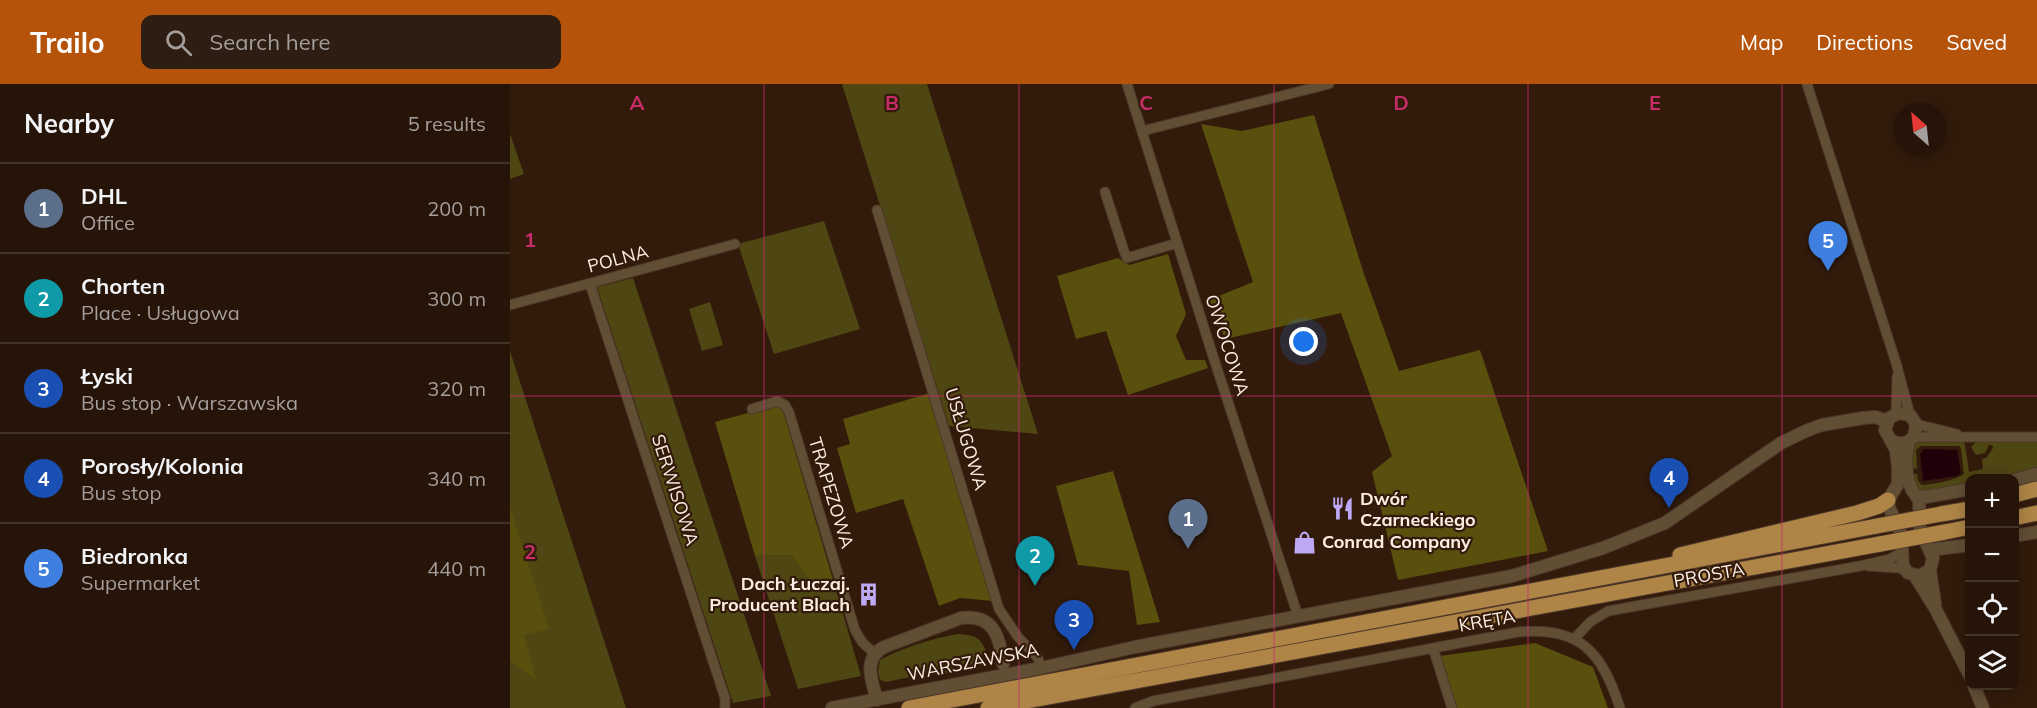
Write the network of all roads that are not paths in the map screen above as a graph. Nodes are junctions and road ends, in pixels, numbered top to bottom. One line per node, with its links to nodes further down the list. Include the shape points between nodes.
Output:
1 (1128, 84): 4 (street, OWOCOWA)
2 (1329, 84): 4 (street)
3 (1807, 84): 11 (street)
4 (1142, 131): 7 (street, OWOCOWA)
5 (1105, 192): 7 (street, via 1127,258)
6 (877, 210): 44 (street, USŁUGOWA, via 999,609 1038,658)
7 (1178, 243): 38 (street, OWOCOWA)
8 (735, 244): 9 (street, POLNA)
9 (590, 284): 10 (street, POLNA); 47 (street, SERWISOWA, via 725,698)
10 (510, 305)
11 (1898, 368): 13 (street); 14 (street)
12 (752, 408): 41 (street, TRAPEZOWA, via 777,401 789,412 855,630)
13 (1890, 426): 14 (street, via 1904,413); 14 (street, via 1900,444); 22 (street, via 1898,462 1898,484); 38 (street, WARSZAWSKA, via 1875,417 1822,425 1791,437 1674,518 1554,565)
14 (1912, 429): 15 (street, via 1983,438); 20 (street, via 1906,459 1909,483)
15 (2037, 437)
16 (2037, 474): 17 (street)
17 (2019, 479)
18 (2037, 489): 21 (highway)
19 (1965, 490): 20 (street, via 1926,497)
20 (1915, 493): 22 (street, via 1902,487); 33 (street, via 1920,530)
21 (2019, 494)
22 (1892, 495): 32 (street, via 1889,507 1901,533); 36 (highway, via 1879,506 1857,513 1722,543)
23 (2037, 497): 24 (highway)
24 (2019, 500)
25 (1965, 510): 36 (highway, bridge)
26 (2037, 514): 27 (highway)
27 (2019, 518)
28 (1965, 528): 50 (highway, bridge)
29 (2037, 532): 30 (street)
30 (2019, 535)
31 (1965, 547): 33 (street)
32 (1902, 552): 34 (street, PROSTA); 35 (street, via 1902,563)
33 (1931, 561): 35 (street, via 1923,574); 37 (street)
34 (1860, 566): 35 (street, PROSTA, via 1892,567); 39 (street, PROSTA, via 1608,611)
35 (1910, 573): 37 (street)
36 (1604, 578): 49 (highway)
37 (1935, 608): 43 (street)
38 (1298, 616): 44 (street, WARSZAWSKA)
39 (1574, 639): 40 (street, KRĘTA, via 1535,630); 53 (street, KRĘTA, via 1591,651 1606,671)
40 (1433, 648): 51 (street, KRĘTA, via 1153,701); 52 (street)
41 (874, 653): 42 (street, via 969,617 993,628); 46 (street, via 870,671)
42 (1003, 664)
43 (1965, 666)
44 (1041, 668): 46 (street, WARSZAWSKA)
45 (1976, 690): 54 (street)
46 (877, 700): 48 (street, WARSZAWSKA)
47 (725, 708)
48 (832, 708)
49 (909, 708)
50 (987, 708)
51 (1135, 708)
52 (1452, 708)
53 (1620, 708)
54 (1983, 708)

